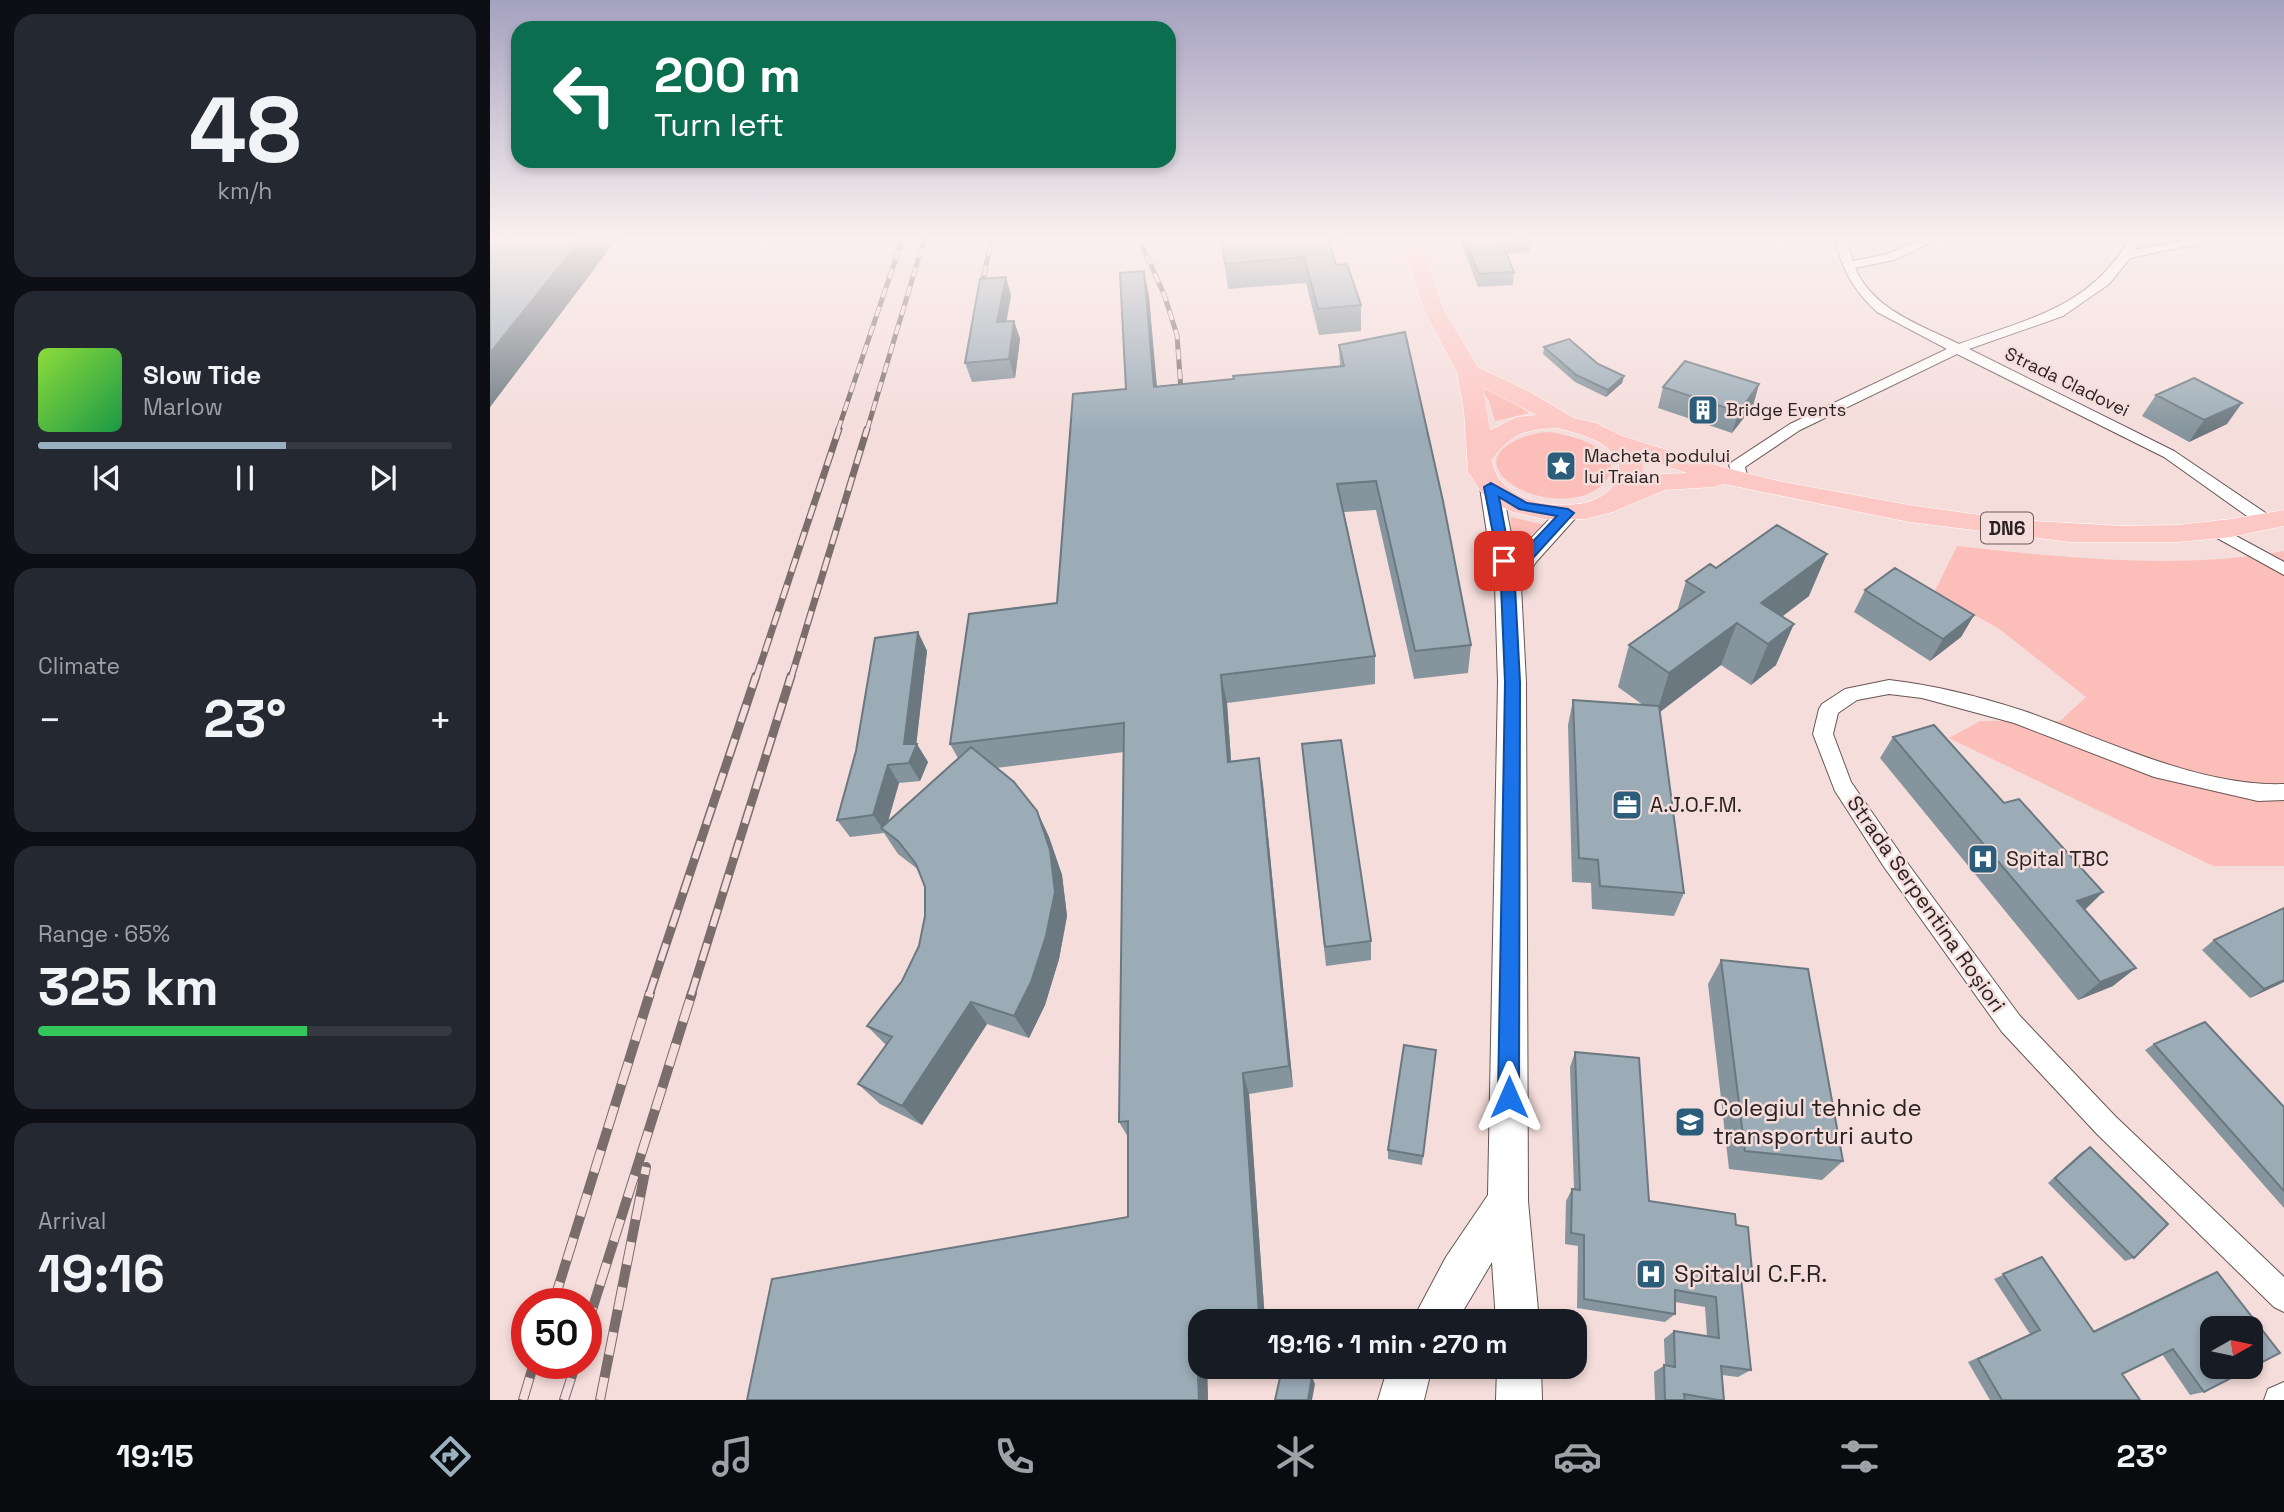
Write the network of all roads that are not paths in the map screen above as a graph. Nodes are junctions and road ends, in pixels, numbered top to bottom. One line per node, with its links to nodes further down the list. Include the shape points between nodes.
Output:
1 (1431, 302): 5 (main road)
2 (1873, 302): 4 (street, Strada Cladovei)
3 (2076, 302): 4 (street)
4 (1957, 349): 9 (street, via 1795,427 1737,465); 13 (street, Strada Cladovei, via 2169,454)
5 (1467, 370): 6 (main road, DN6); 8 (main road)
6 (1565, 422): 7 (main road, DN6); 8 (main road, DN6, via 1541,421 1499,432)
7 (1615, 442): 9 (main road, DN6); 11 (main road, via 1626,452 1633,477)
8 (1480, 458): 10 (main road, via 1481,473)
9 (1736, 479): 11 (main road, DN6, via 1662,482); 14 (main road, DN6, via 1930,518 2006,528 2082,533)
10 (1491, 487): 12 (main road, DN6, via 1524,506); 16 (main road)
11 (1618, 498): 12 (main road, DN6, via 1604,506)
12 (1568, 513): 16 (main road, via 1527,556)
13 (2276, 520): 14 (main road, DN6)
14 (2214, 530): 15 (street)
15 (2284, 569)
16 (1508, 586): 18 (main road, via 1512,695)
17 (2284, 792): 19 (street, Strada Serpentina Roșiori, via 2258,793 2154,769 1972,702 1889,687 1852,694 1829,709 1823,734 1842,785 2011,1024 2106,1125)
18 (1508, 1201): 20 (main road); 21 (main road)
19 (2284, 1297)
20 (1440, 1309)
21 (1516, 1309)
22 (1407, 1379): 24 (main road)
23 (1519, 1379): 25 (main road)
24 (1401, 1400)
25 (1519, 1400)

